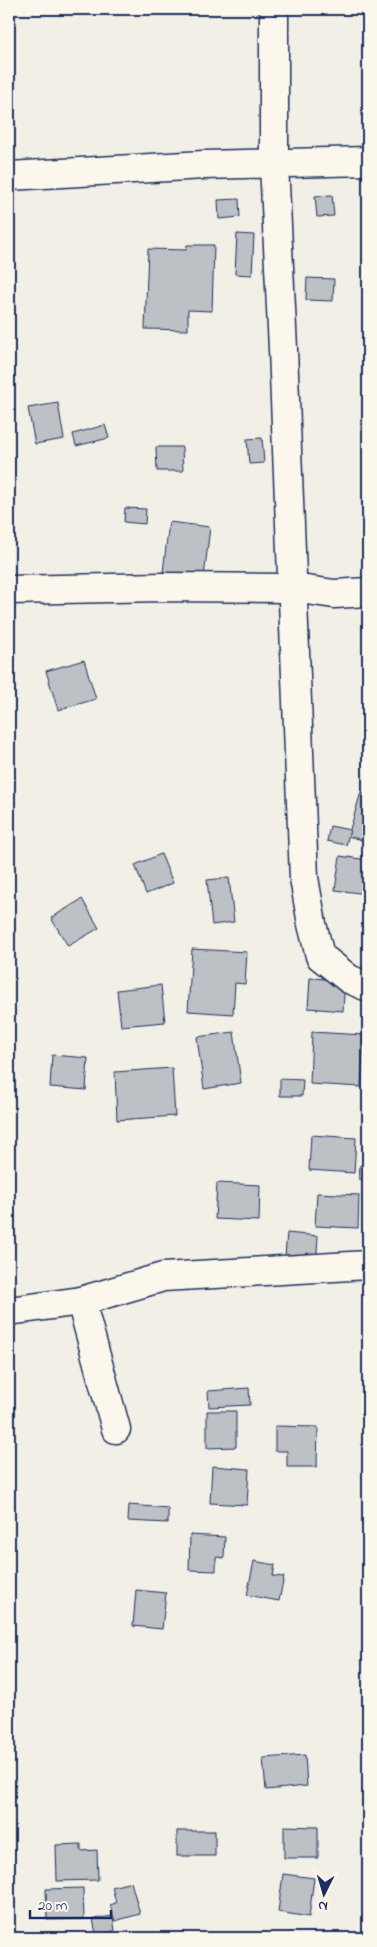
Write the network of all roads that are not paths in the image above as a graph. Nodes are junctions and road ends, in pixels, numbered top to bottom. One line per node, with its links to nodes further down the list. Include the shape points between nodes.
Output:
1 (274, 9): 3 (street)
2 (368, 161): 3 (street)
3 (274, 164): 4 (street); 5 (street)
4 (9, 176)
5 (293, 588): 6 (street, via 163,586); 7 (street, via 334,594); 8 (street, via 304,878 312,924 320,956 349,979)
6 (9, 590)
7 (368, 592)
8 (368, 987)
9 (368, 1265): 10 (street, via 162,1276)
10 (82, 1301): 11 (street); 12 (street)
11 (9, 1311)
12 (116, 1429)

